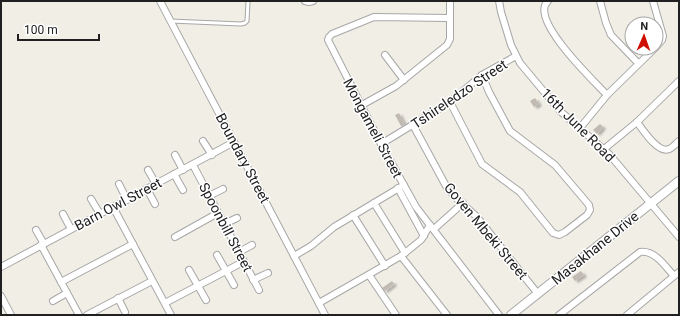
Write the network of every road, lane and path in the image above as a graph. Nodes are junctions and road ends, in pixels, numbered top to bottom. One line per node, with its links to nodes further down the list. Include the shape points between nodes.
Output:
1 (160, 1): 12 (street, Boundary Street)
2 (305, 1): 3 (street)
3 (313, 1)
4 (450, 1): 11 (street)
5 (499, 1): 14 (street, 16th June Road, via 503,21)
6 (600, 1): 16 (street, via 611,35)
7 (653, 1): 10 (street)
8 (248, 2): 12 (lane, via 245,24)
9 (546, 2): 20 (street, via 545,14 558,41)
10 (657, 16)
11 (449, 18): 18 (street, via 450,38 447,44); 22 (street, Mongameli Street, via 374,17 329,37 329,42)
12 (170, 21): 28 (street, Boundary Street)
13 (385, 55): 18 (street)
14 (516, 56): 17 (street, Tshireledzo Street); 25 (street, 16th June Road, via 560,111)
15 (645, 56): 16 (street)
16 (638, 63): 20 (street)
17 (482, 75): 21 (street, Tshireledzo Street); 21 (street, via 510,131 558,168 589,205 587,215 562,234 553,233 520,192 482,164)
18 (404, 80): 22 (street)
19 (679, 81): 23 (street)
20 (607, 95): 25 (street)
21 (450, 102): 24 (street, Tshireledzo Street)
22 (362, 105): 29 (street, Mongameli Street)
23 (637, 122): 27 (street, via 658,148 669,150); 30 (street)
24 (413, 125): 29 (street, Tshireledzo Street); 48 (street, Goven Mbeki Street, via 444,182)
25 (580, 128): 30 (street, 16th June Road)
26 (203, 141): 31 (street)
27 (679, 141)
28 (234, 142): 31 (street, Barn Owl Street); 70 (street, Boundary Street)
29 (381, 144): 40 (street, Mongameli Street)
30 (604, 149): 50 (street, 16th June Road)
31 (212, 155): 33 (street, Barn Owl Street)
32 (175, 156): 35 (street)
33 (193, 165): 35 (street, Barn Owl Street); 44 (street, Spoonbill Street)
34 (148, 170): 39 (street)
35 (183, 170): 36 (street, Barn Owl Street)
36 (174, 174): 39 (street, Barn Owl Street); 43 (street)
37 (679, 181): 50 (street, Masakhane Drive)
38 (119, 184): 46 (street)
39 (156, 184): 41 (street, Barn Owl Street)
40 (401, 187): 47 (street); 58 (street, Mongameli Street); 61 (street)
41 (147, 189): 46 (street, Barn Owl Street); 49 (street)
42 (223, 189): 44 (street)
43 (183, 190)
44 (208, 196): 52 (street, Spoonbill Street)
45 (91, 199): 54 (street)
46 (127, 200): 51 (street, Barn Owl Street)
47 (374, 203): 55 (street); 69 (street)
48 (463, 203): 58 (street); 86 (street, Goven Mbeki Street)
49 (155, 204)
50 (650, 204): 63 (street, 16th June Road); 86 (street, Masakhane Drive)
51 (113, 207): 54 (street, Barn Owl Street); 64 (street)
52 (218, 213): 57 (street, Spoonbill Street); 62 (street)
53 (63, 214): 59 (street)
54 (100, 214): 59 (street, Barn Owl Street)
55 (353, 215): 70 (street); 72 (street)
56 (237, 218): 57 (street)
57 (224, 224): 67 (street, Spoonbill Street)
58 (432, 227): 61 (street); 102 (street, Mongameli Street)
59 (71, 229): 65 (street, Barn Owl Street)
60 (36, 230): 65 (street)
61 (424, 236): 69 (street)
62 (175, 237)
63 (679, 237)
64 (133, 244): 79 (street); 81 (street)
65 (42, 245): 73 (street, Barn Owl Street); 81 (street)
66 (252, 245): 67 (street)
67 (239, 252): 71 (street, Spoonbill Street)
68 (217, 254): 75 (street)
69 (403, 254): 72 (street); 101 (street)
70 (294, 256): 92 (street, Boundary Street)
71 (243, 262): 75 (street); 80 (street, Spoonbill Street)
72 (385, 266): 78 (street)
73 (1, 267)
74 (189, 270): 83 (street)
75 (226, 271): 82 (street); 83 (street)
76 (268, 273): 80 (street)
77 (677, 274): 94 (street); 104 (street, via 653,254 640,252)
78 (369, 275): 92 (street); 100 (street)
79 (152, 280): 88 (street); 91 (street)
80 (253, 280): 84 (street, Spoonbill Street)
81 (61, 282): 85 (street)
82 (234, 285)
83 (198, 286): 89 (street); 91 (street)
84 (258, 290)
85 (67, 293): 90 (street); 96 (street)
86 (538, 294): 103 (street, Masakhane Drive)
87 (1, 296): 95 (street)
88 (118, 298): 93 (street); 97 (street)
89 (206, 300)
90 (52, 301)
91 (165, 303): 98 (street)
92 (319, 303): 99 (street, Boundary Street)
93 (125, 312)
94 (630, 314)
95 (11, 315)
96 (79, 315)
97 (89, 315)
98 (171, 315)
99 (325, 315)
100 (396, 315)
101 (447, 315)
102 (499, 315)
103 (511, 315)
104 (559, 315)

